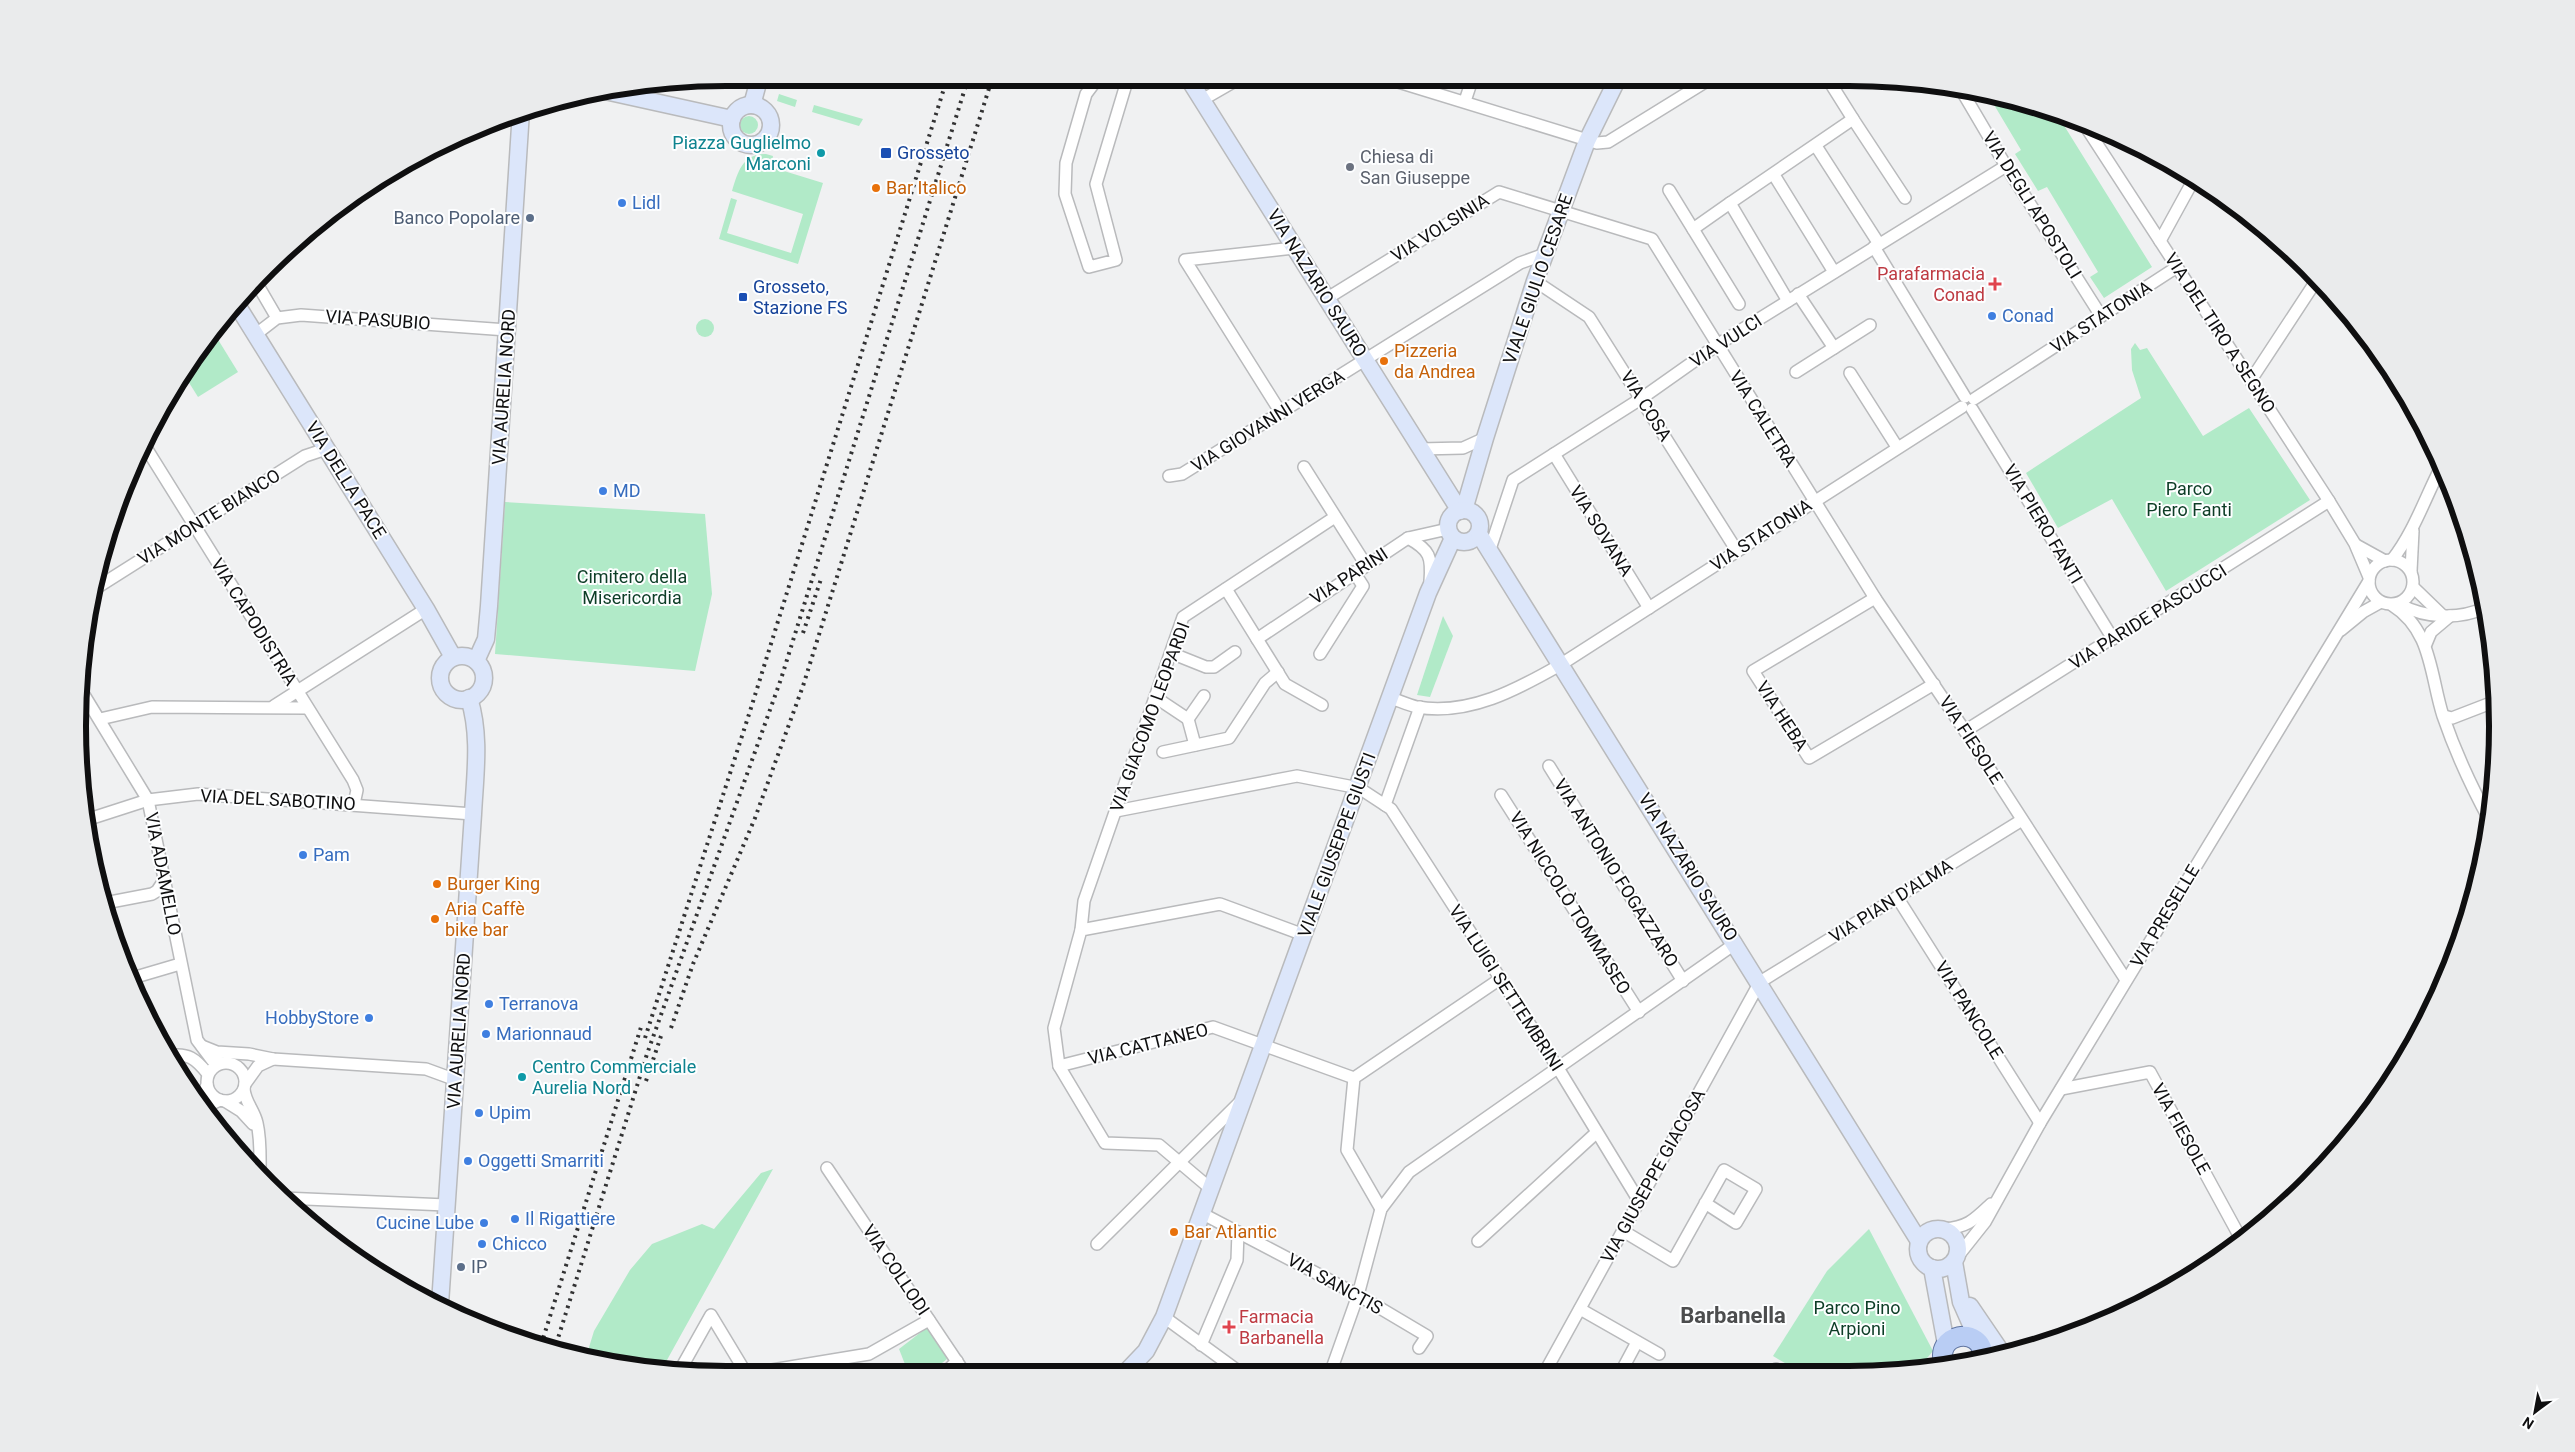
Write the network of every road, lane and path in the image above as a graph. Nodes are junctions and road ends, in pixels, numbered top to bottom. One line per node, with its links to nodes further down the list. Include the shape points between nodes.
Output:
1 (757, 86): 15 (main road)
2 (1092, 86): 3 (street, via 1086,94 1066,163 1065,194 1089,267 1116,260 1096,184)
3 (1126, 86)
4 (1193, 86): 13 (main road, VIA NAZARIO SAURO)
5 (1226, 86): 13 (street)
6 (1415, 86): 14 (street)
7 (1470, 86): 14 (street)
8 (1614, 86): 20 (main road, VIALE GIULIO CESARE)
9 (1700, 86): 20 (street, via 1608,142)
10 (1832, 86): 17 (street)
11 (628, 94): 16 (main road)
12 (1966, 98): 22 (street, VIA DEGLI APOSTOLI)
13 (1202, 100): 32 (main road, VIA NAZARIO SAURO)
14 (1466, 101): 20 (street)
15 (752, 105): 16 (main road, via 740,108); 16 (main road, via 766,112 770,121 767,136 760,142 751,145 738,140 732,130)
16 (732, 119)
17 (1853, 119): 21 (street); 26 (street)
18 (520, 120): 47 (main road, VIA AURELIA NORD)
19 (2090, 134): 30 (street, VIA DEL TIRO A SEGNO)
20 (1587, 141): 28 (main road, VIALE GIULIO CESARE)
21 (1816, 146): 23 (street); 31 (street, VIA PIERO FANTI)
22 (2006, 166): 31 (street, VIA VULCI); 44 (street, VIA DEGLI APOSTOLI)
23 (1774, 175): 27 (street); 35 (street)
24 (2190, 185): 30 (street)
25 (1669, 190): 29 (street)
26 (1905, 198)
27 (1730, 203): 29 (street); 41 (street)
28 (1561, 211): 33 (main road, VIALE GIULIO CESARE); 40 (street, VIA VOLSINIA, via 1499,192); 49 (street, VIA CALETRA, via 1652,239)
29 (1693, 229): 42 (street)
30 (2160, 241): 34 (street, VIA DEL TIRO A SEGNO)
31 (1877, 246): 35 (street, VIA VULCI); 56 (street, VIA PIERO FANTI)
32 (1294, 248): 40 (main road, VIA NAZARIO SAURO); 57 (street, via 1185,260)
33 (1545, 254): 36 (main road, VIALE GIULIO CESARE); 51 (street, VIA GIOVANNI VERGA, via 1520,263)
34 (2177, 267): 44 (street, VIA STATONIA); 54 (street, VIA DEL TIRO A SEGNO)
35 (1834, 272): 39 (street, VIA VULCI)
36 (1535, 281): 55 (street, VIA COSA, via 1589,316); 58 (main road, VIALE GIULIO CESARE)
37 (2312, 286): 54 (street)
38 (260, 289): 45 (street)
39 (1798, 294): 41 (street, VIA VULCI); 50 (street)
40 (1326, 298): 51 (main road, VIA NAZARIO SAURO)
41 (1788, 301): 49 (street, VIA VULCI)
42 (1739, 304)
43 (240, 310): 48 (main road, VIA DELLA PACE)
44 (2101, 316): 56 (street, VIA STATONIA)
45 (277, 318): 47 (street, VIA PASUBIO, via 301,315); 48 (street)
46 (1870, 325): 50 (street)
47 (507, 330): 103 (main road, VIA AURELIA NORD, via 486,639)
48 (255, 335): 61 (main road, VIA DELLA PACE)
49 (1717, 345): 55 (street, VIA VULCI); 68 (street, VIA CALETRA)
50 (1834, 348): 52 (street)
51 (1365, 360): 57 (street, VIA GIOVANNI VERGA); 59 (main road, VIA NAZARIO SAURO)
52 (1796, 372)
53 (1850, 373): 60 (street)
54 (2251, 380): 69 (street, VIA DEL TIRO A SEGNO)
55 (1642, 398): 63 (street, VIA VULCI); 78 (street, VIA COSA)
56 (1968, 403): 60 (street, VIA STATONIA); 97 (street, VIA PIERO FANTI)
57 (1281, 413): 66 (street, VIA GIOVANNI VERGA, via 1182,474)
58 (1485, 438): 59 (street, via 1463,448); 67 (main road, VIALE GIULIO CESARE)
59 (1420, 448): 70 (main road, VIA NAZARIO SAURO)
60 (1897, 448): 68 (street, VIA STATONIA)
61 (326, 449): 73 (street, VIA MONTE BIANCO, via 306,456); 92 (main road, VIA DELLA PACE)
62 (148, 451): 73 (street, VIA CAPODISTRIA)
63 (1554, 454): 79 (street, VIA VULCI, via 1514,480); 91 (street, VIA SOVANA)
64 (1304, 467): 71 (street)
65 (2437, 474): 72 (street)
66 (1169, 476)
67 (1473, 484): 70 (main road, VIALE GIULIO CESARE); 74 (main road, VIALE GIULIO CESARE, via 1478,495)
68 (1814, 501): 78 (street, VIA STATONIA); 89 (street, VIA FIESOLE)
69 (2330, 501): 77 (street, VIA DEL TIRO A SEGNO); 97 (street, VIA PARIDE PASCUCCI)
70 (1462, 511): 74 (main road, via 1475,515); 75 (main road, VIALE GIUSEPPE GIUSTI, via 1450,518)
71 (1335, 517): 81 (street); 87 (street, VIA GIACOMO LEOPARDI)
72 (2415, 524): 80 (street); 82 (street)
73 (194, 526): 85 (street, VIA MONTE BIANCO); 107 (street, VIA CAPODISTRIA)
74 (1477, 532): 75 (main road, via 1462,542); 79 (main road, VIA NAZARIO SAURO); 88 (main road, VIALE GIUSEPPE GIUSTI, via 1449,562)
75 (1451, 534): 76 (street, VIA PARINI); 88 (main road, VIALE GIUSEPPE GIUSTI)
76 (1408, 538): 81 (street, VIA PARINI); 88 (street, via 1425,549 1430,557)
77 (2355, 544): 80 (street); 84 (street, VIA DEL TIRO A SEGNO)
78 (1737, 550): 91 (street, VIA STATONIA)
79 (1489, 552): 104 (main road, VIA NAZARIO SAURO)
80 (2388, 560): 82 (street, via 2400,562); 84 (street, via 2373,570)
81 (1366, 565): 83 (street, VIA PARINI)
82 (2411, 571): 86 (street)
83 (1354, 572): 96 (street, VIA PARINI); 101 (street, via 1363,586)
84 (2369, 579): 90 (street, via 2372,594); 95 (street, VIA PRESELLE)
85 (103, 584)
86 (2413, 587): 90 (street, via 2408,598); 94 (street)
87 (1226, 589): 96 (street); 100 (street, VIA GIACOMO LEOPARDI, via 1183,617)
88 (1428, 593): 111 (main road, VIALE GIUSEPPE GIUSTI)
89 (1875, 598): 106 (street, VIA FIESOLE); 106 (street, VIA HEBA, via 1753,671 1809,758)
90 (2390, 604): 94 (street); 95 (street, VIA PRESELLE, via 2363,612); 98 (street, via 2410,618)
91 (1649, 608): 104 (street, VIA STATONIA)
92 (426, 609): 102 (main road, VIA DELLA PACE); 107 (street)
93 (2478, 611): 94 (street)
94 (2446, 615): 98 (street, via 2431,632)
95 (2336, 634): 144 (street, VIA PRESELLE)
96 (1257, 639): 105 (street)
97 (2113, 639): 121 (street, VIA PARIDE PASCUCCI)
98 (2426, 644): 118 (street)
99 (1235, 652): 100 (street, via 1214,666 1206,667)
100 (1171, 653): 109 (street, VIA GIACOMO LEOPARDI)
101 (1320, 654)
102 (453, 657): 103 (main road, via 466,656); 110 (main road, via 443,666 442,686 456,699)
103 (476, 661): 110 (main road, via 483,672 483,685)
104 (1560, 664): 115 (street, VIA STATONIA, via 1504,696 1465,705); 140 (main road, VIA NAZARIO SAURO)
105 (1278, 672): 114 (street, via 1285,684); 122 (street, via 1265,683 1229,738)
106 (1934, 684): 121 (street, VIA FIESOLE)
107 (298, 692): 116 (street); 117 (street, VIA CAPODISTRIA)
108 (1204, 696): 120 (street)
109 (1155, 697): 120 (street); 131 (street, VIA GIACOMO LEOPARDI)
110 (469, 698): 132 (main road, VIA AURELIA NORD, via 475,717 476,740)
111 (1391, 698): 115 (street, VIA STATONIA); 125 (main road, VIALE GIUSEPPE GIUSTI)
112 (87, 700): 119 (street, VIA ADAMELLO)
113 (2488, 704): 118 (street, via 2452,718)
114 (1322, 705)
115 (1420, 707): 129 (street)
116 (270, 708): 117 (street); 119 (street, via 152,707)
117 (307, 708): 128 (street, VIA CAPODISTRIA, via 355,784)
118 (2444, 716): 130 (street)
119 (100, 719): 127 (street, VIA ADAMELLO)
120 (1188, 719): 122 (street)
121 (1965, 731): 134 (street, VIA FIESOLE)
122 (1195, 745): 123 (street)
123 (1163, 752)
124 (1549, 766): 145 (street, VIA ANTONIO FOGAZZARO)
125 (1359, 788): 129 (street, VIA LUIGI SETTEMBRINI); 131 (street, via 1297,776); 139 (main road, VIALE GIUSEPPE GIUSTI)
126 (1501, 794): 147 (street, VIA NICCOLÒ TOMMASEO)
127 (148, 800): 128 (street, VIA DEL SABOTINO, via 198,794); 133 (street, VIA DEL SABOTINO); 135 (street, VIA ADAMELLO)
128 (354, 804): 132 (street, VIA DEL SABOTINO)
129 (1385, 805): 143 (street, VIA LUIGI SETTEMBRINI)
130 (2483, 806)
131 (1116, 811): 138 (street, VIA GIACOMO LEOPARDI, via 1084,901)
132 (473, 814): 159 (main road, VIA AURELIA NORD)
133 (93, 818)
134 (2022, 820): 136 (street, VIA PIAN D'ALMA); 144 (street, VIA FIESOLE)
135 (166, 879): 137 (street, via 152,894); 141 (street, VIA ADAMELLO)
136 (1897, 898): 146 (street, VIA PIAN D'ALMA); 166 (street, VIA PANCOLE)
137 (111, 903)
138 (1081, 930): 139 (street, via 1220,904); 155 (street, VIA GIACOMO LEOPARDI, via 1054,1028)
139 (1304, 935): 149 (main road, VIALE GIUSEPPE GIUSTI)
140 (1736, 943): 145 (street); 146 (main road, VIA NAZARIO SAURO)
141 (180, 964): 142 (street); 148 (street, VIA ADAMELLO)
142 (137, 977)
143 (1500, 979): 156 (street, VIA LUIGI SETTEMBRINI); 157 (street)
144 (2126, 980): 161 (street, VIA PRESELLE)
145 (1683, 981): 147 (street)
146 (1760, 982): 174 (main road, VIA NAZARIO SAURO); 176 (street, VIA GIUSEPPE GIACOSA)
147 (1639, 1012): 156 (street)
148 (199, 1043): 150 (street); 152 (street, via 211,1051); 153 (street, via 212,1060)
149 (1265, 1044): 155 (street, VIA CATTANEO, via 1213,1027); 157 (street, VIA CATTANEO); 163 (main road, VIALE GIUSEPPE GIUSTI)
150 (181, 1054): 151 (street); 158 (street, via 193,1058)
151 (177, 1055)
152 (273, 1059): 154 (street); 159 (street, via 426,1069); 160 (street, via 258,1066)
153 (222, 1063): 154 (street); 158 (street, via 214,1067)
154 (237, 1066): 160 (street, via 243,1074)
155 (1060, 1066): 170 (street, via 1105,1144 1159,1145)
156 (1558, 1068): 168 (street, VIA LUIGI SETTEMBRINI); 179 (street, via 1409,1172)
157 (1354, 1078): 179 (street, via 1347,1150)
158 (208, 1079): 162 (street); 164 (street, via 211,1094)
159 (456, 1080): 178 (main road, VIA AURELIA NORD)
160 (245, 1086): 164 (street, via 237,1098); 167 (street, via 247,1104 257,1122)
161 (2061, 1090): 166 (street, VIA PRESELLE); 184 (street, VIA FIESOLE, via 2150,1072)
162 (203, 1093)
163 (1246, 1097): 170 (street, VIALE GIUSEPPE GIUSTI); 172 (main road, VIALE GIUSEPPE GIUSTI)
164 (223, 1101): 165 (street); 167 (street, via 250,1118)
165 (211, 1105)
166 (2040, 1123): 175 (street, VIA PRESELLE)
167 (258, 1132): 169 (street)
168 (1596, 1133): 176 (street, VIA LUIGI SETTEMBRINI); 185 (street)
169 (259, 1163)
170 (1180, 1163): 172 (street); 187 (street, VIALE GIUSEPPE GIUSTI)
171 (827, 1168): 195 (street, VIA COLLODI)
172 (1211, 1189): 180 (main road, VIALE GIUSEPPE GIUSTI)
173 (295, 1199): 178 (street)
174 (1896, 1200): 181 (main road, via 1917,1220); 186 (main road)
175 (1996, 1200): 181 (street, VIA PRESELLE, via 1960,1228); 188 (street, VIA PRESELLE, via 1985,1222)
176 (1639, 1201): 182 (street, VIA GIUSEPPE GIACOSA)
177 (1705, 1204): 177 (street, via 1724,1170 1756,1189 1736,1223); 182 (street, via 1673,1262)
178 (446, 1205): 192 (main road, VIA AURELIA NORD)
179 (1381, 1209): 191 (street)
180 (1203, 1214): 183 (street, VIA SANCTIS); 194 (main road, VIALE GIUSEPPE GIUSTI)
181 (1940, 1228): 186 (main road, via 1926,1232); 188 (main road, via 1955,1236 1959,1249)
182 (1623, 1231): 193 (street, VIA GIUSEPPE GIACOSA)
183 (1238, 1232): 191 (street, VIA SANCTIS); 197 (street, via 1237,1260)
184 (2238, 1234)
185 (1478, 1241)
186 (1919, 1241): 189 (main road, via 1921,1260)
187 (1097, 1244)
188 (1956, 1259): 189 (main road, via 1944,1268); 190 (main road)
189 (1932, 1268): 203 (main road)
190 (1958, 1288): 199 (main road); 200 (main road)
191 (1358, 1295): 198 (street, VIA SANCTIS, via 1427,1336); 212 (street)
192 (440, 1299)
193 (1580, 1309): 196 (street); 213 (street, VIA GIUSEPPE GIACOSA)
194 (1164, 1317): 197 (street); 210 (main road, VIALE GIUSEPPE GIUSTI, via 1146,1351)
195 (929, 1320): 204 (street, VIA COLLODI); 207 (street, via 870,1354)
196 (1638, 1342): 202 (street); 214 (street)
197 (1202, 1344): 211 (street)
198 (1419, 1348)
199 (1998, 1348)
200 (1982, 1351)
201 (1982, 1351): 203 (main road, via 1970,1337 1956,1337)
202 (1659, 1354)
203 (1943, 1359)
204 (957, 1361): 208 (street); 209 (street, VIA COLLODI)
205 (684, 1364): 206 (street, via 711,1315)
206 (742, 1366)
207 (795, 1366)
208 (952, 1366)
209 (960, 1366)
210 (1132, 1366)
211 (1231, 1366)
212 (1333, 1366)
213 (1548, 1366)
214 (1624, 1366)

